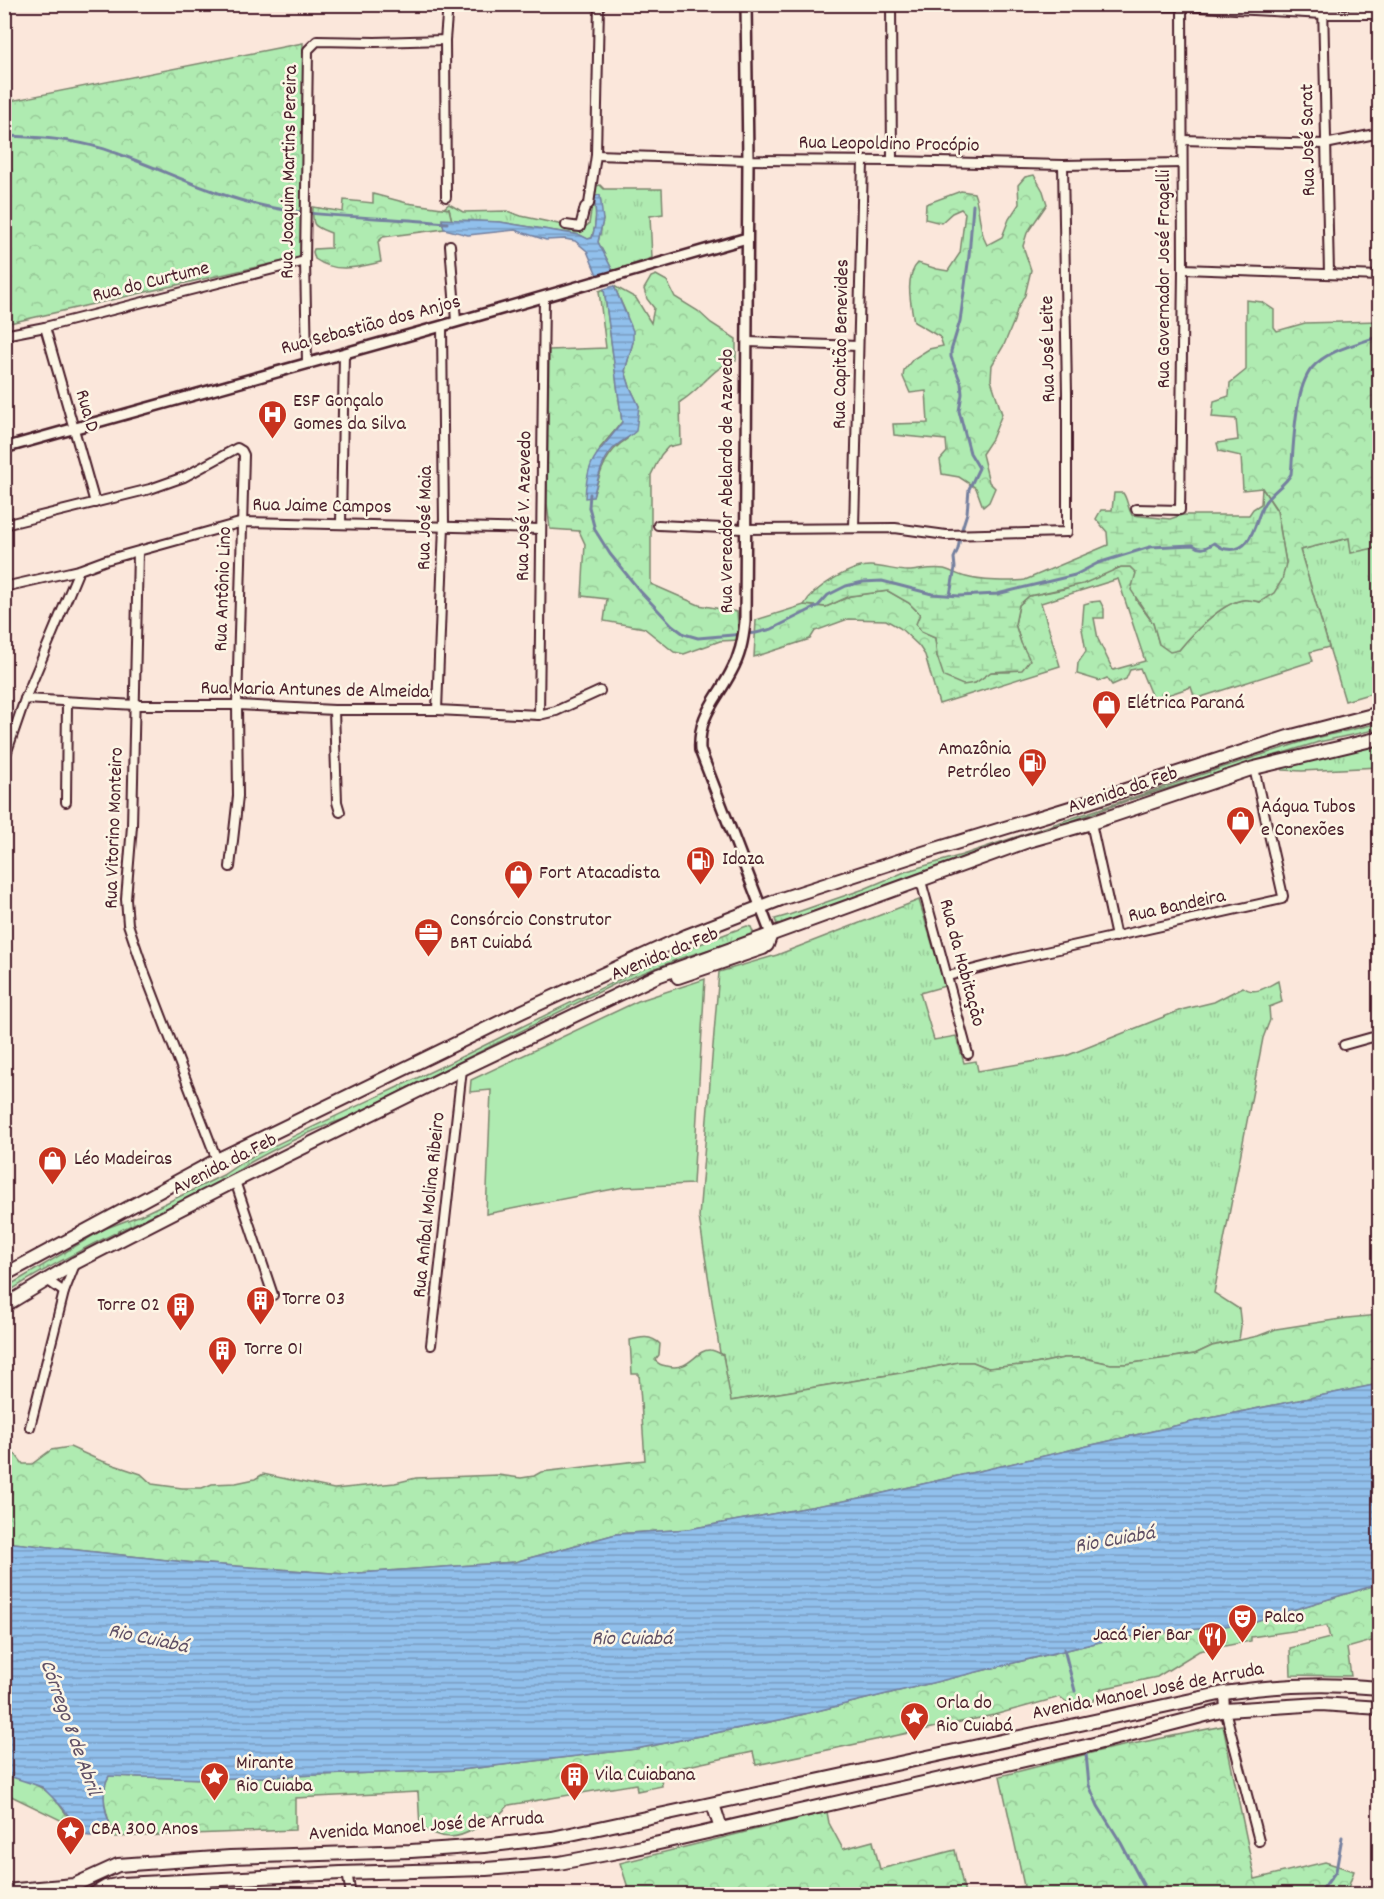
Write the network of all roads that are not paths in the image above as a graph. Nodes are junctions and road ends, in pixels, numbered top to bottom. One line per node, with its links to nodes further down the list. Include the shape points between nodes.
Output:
1 (448, 4): 11 (street)
2 (599, 4): 15 (street)
3 (746, 4): 16 (street, Rua Vereador Abelardo de Azevedo)
4 (891, 4): 17 (street)
5 (910, 4): 7 (street)
6 (1323, 4): 9 (street, Rua José Sarat)
7 (1038, 5): 8 (street)
8 (1182, 5): 9 (street); 13 (street, Rua Governador José Fragelli)
9 (1323, 14): 10 (street); 14 (street, Rua José Sarat)
10 (1380, 14)
11 (445, 40): 21 (street); 25 (street, Rua Joaquim Martins Pereira, via 317,42 310,46)
12 (1380, 133): 14 (street)
13 (1183, 140): 14 (street); 19 (street, Rua Governador José Fragelli)
14 (1325, 144): 27 (street, Rua José Sarat)
15 (596, 155): 16 (street, Rua Leopoldino Procópio); 22 (street, via 589,204 580,227)
16 (748, 160): 18 (street, Rua Leopoldino Procópio); 23 (street, Rua Vereador Abelardo de Azevedo)
17 (892, 160): 18 (street, Rua Leopoldino Procópio); 20 (street, Rua Leopoldino Procópio)
18 (863, 161): 35 (street, Rua Capitão Benevides)
19 (1182, 163): 20 (street, Rua Leopoldino Procópio); 26 (street, Rua Governador José Fragelli)
20 (1063, 165): 47 (street, Rua José Leite, via 1067,532 954,535)
21 (446, 197)
22 (566, 225)
23 (747, 238): 29 (street, Rua Sebastião dos Anjos); 34 (street, Rua Vereador Abelardo de Azevedo)
24 (450, 245): 30 (street)
25 (305, 261): 32 (street, Rua do Curtume); 37 (street, Rua Joaquim Martins Pereira)
26 (1183, 269): 27 (street); 41 (street, Rua Governador José Fragelli, via 1180,510)
27 (1329, 274): 28 (street)
28 (1380, 276)
29 (544, 297): 30 (street, Rua Sebastião dos Anjos); 48 (street, Rua José V. Azevedo)
30 (456, 321): 31 (street, Rua Sebastião dos Anjos)
31 (442, 326): 36 (street, Rua Sebastião dos Anjos); 45 (street, Rua José Maia)
32 (45, 327): 33 (street, Rua do Curtume); 38 (street, Rua D)
33 (4, 335)
34 (747, 342): 35 (street); 49 (street, Rua Vereador Abelardo de Azevedo)
35 (858, 346): 47 (street, Rua Capitão Benevides)
36 (344, 354): 37 (street, Rua Sebastião dos Anjos); 43 (street)
37 (307, 362): 38 (street, Rua Sebastião dos Anjos)
38 (74, 428): 39 (street, Rua Sebastião dos Anjos); 40 (street, Rua D)
39 (4, 448)
40 (95, 503): 42 (street, Rua Antônio Lino, via 184,477 237,448 244,455); 44 (street)
41 (1136, 509)
42 (243, 522): 43 (street, Rua Jaime Campos); 50 (street, Rua Jaime Campos); 57 (street, Rua Antônio Lino)
43 (341, 523): 45 (street, Rua Jaime Campos)
44 (4, 525)
45 (444, 525): 48 (street, Rua Jaime Campos); 59 (street, Rua José Maia)
46 (658, 525): 49 (street)
47 (854, 528): 49 (street)
48 (541, 529): 61 (street, Rua José V. Azevedo)
49 (744, 529): 70 (street, Rua Vereador Abelardo de Azevedo, via 743,644 703,720 699,741)
50 (138, 552): 51 (street, Rua Jaime Campos); 56 (street, Rua Vitorino Monteiro)
51 (79, 570): 52 (street, Rua Jaime Campos); 54 (street)
52 (4, 587)
53 (600, 691): 61 (street, Rua Maria Antunes de Almeida)
54 (25, 699): 55 (street, Rua Maria Antunes de Almeida); 63 (street)
55 (67, 702): 56 (street, Rua Maria Antunes de Almeida); 65 (street)
56 (136, 705): 57 (street, Rua Maria Antunes de Almeida); 78 (street, Rua Vitorino Monteiro, via 128,924)
57 (237, 705): 58 (street, Rua Maria Antunes de Almeida); 68 (street, Rua Antônio Lino, via 238,796)
58 (334, 710): 59 (street, Rua Maria Antunes de Almeida); 66 (street)
59 (436, 710): 61 (street, Rua Maria Antunes de Almeida)
60 (1380, 713): 70 (main road, Avenida da Feb, via 1288,737)
61 (539, 715)
62 (1380, 738): 64 (main road, Avenida da Feb)
63 (4, 760)
64 (1254, 768): 67 (main road, Avenida da Feb); 72 (street, Rua Bandeira, via 1282,899)
65 (66, 802)
66 (340, 812)
67 (1091, 823): 69 (main road, Avenida da Feb, via 1028,841); 72 (street)
68 (230, 867)
69 (921, 881): 71 (main road, Avenida da Feb); 73 (street, Rua da Habitação)
70 (761, 906): 71 (street, Rua Vereador Abelardo de Azevedo); 78 (main road, Avenida da Feb, via 521,1012)
71 (771, 934): 77 (main road, Avenida da Feb, via 762,948 622,993)
72 (1116, 937): 73 (street, Rua Bandeira)
73 (948, 976): 76 (street, Rua da Habitação)
74 (1380, 1035): 75 (street)
75 (1344, 1045)
76 (968, 1053)
77 (462, 1068): 79 (main road, Avenida da Feb); 86 (street, Rua Aníbal Molina Ribeiro)
78 (217, 1161): 81 (main road, Avenida da Feb)
79 (235, 1181): 80 (main road, Avenida da Feb); 84 (street)
80 (75, 1263): 82 (main road, Avenida da Feb); 83 (street)
81 (4, 1275)
82 (47, 1280): 83 (street); 85 (main road, Avenida da Feb)
83 (64, 1293): 87 (street)
84 (273, 1295)
85 (4, 1306)
86 (431, 1345)
87 (30, 1427)
88 (1380, 1688): 89 (main road, Avenida Manoel José de Arruda, via 1258,1688)
89 (1224, 1693): 91 (street); 92 (main road, Avenida Manoel José de Arruda)
90 (1380, 1708): 91 (main road, Avenida Manoel José de Arruda, via 1321,1704)
91 (1225, 1710): 93 (main road, Avenida Manoel José de Arruda, via 1074,1749); 94 (street)
92 (713, 1804): 93 (main road); 95 (main road, Avenida Manoel José de Arruda, via 514,1844 230,1857)
93 (721, 1829): 96 (main road, Avenida Manoel José de Arruda, via 559,1863)
94 (1258, 1841)
95 (110, 1868): 97 (main road, Avenida Manoel José de Arruda); 98 (main road, via 108,1878)
96 (347, 1873): 98 (main road, Avenida Manoel José de Arruda); 103 (street)
97 (82, 1882): 99 (main road, Avenida Manoel José de Arruda); 100 (main road); 101 (main road)
98 (122, 1884): 102 (main road, Avenida Manoel José de Arruda)
99 (4, 1891)
100 (76, 1894)
101 (89, 1894)
102 (94, 1894)
103 (351, 1894)

